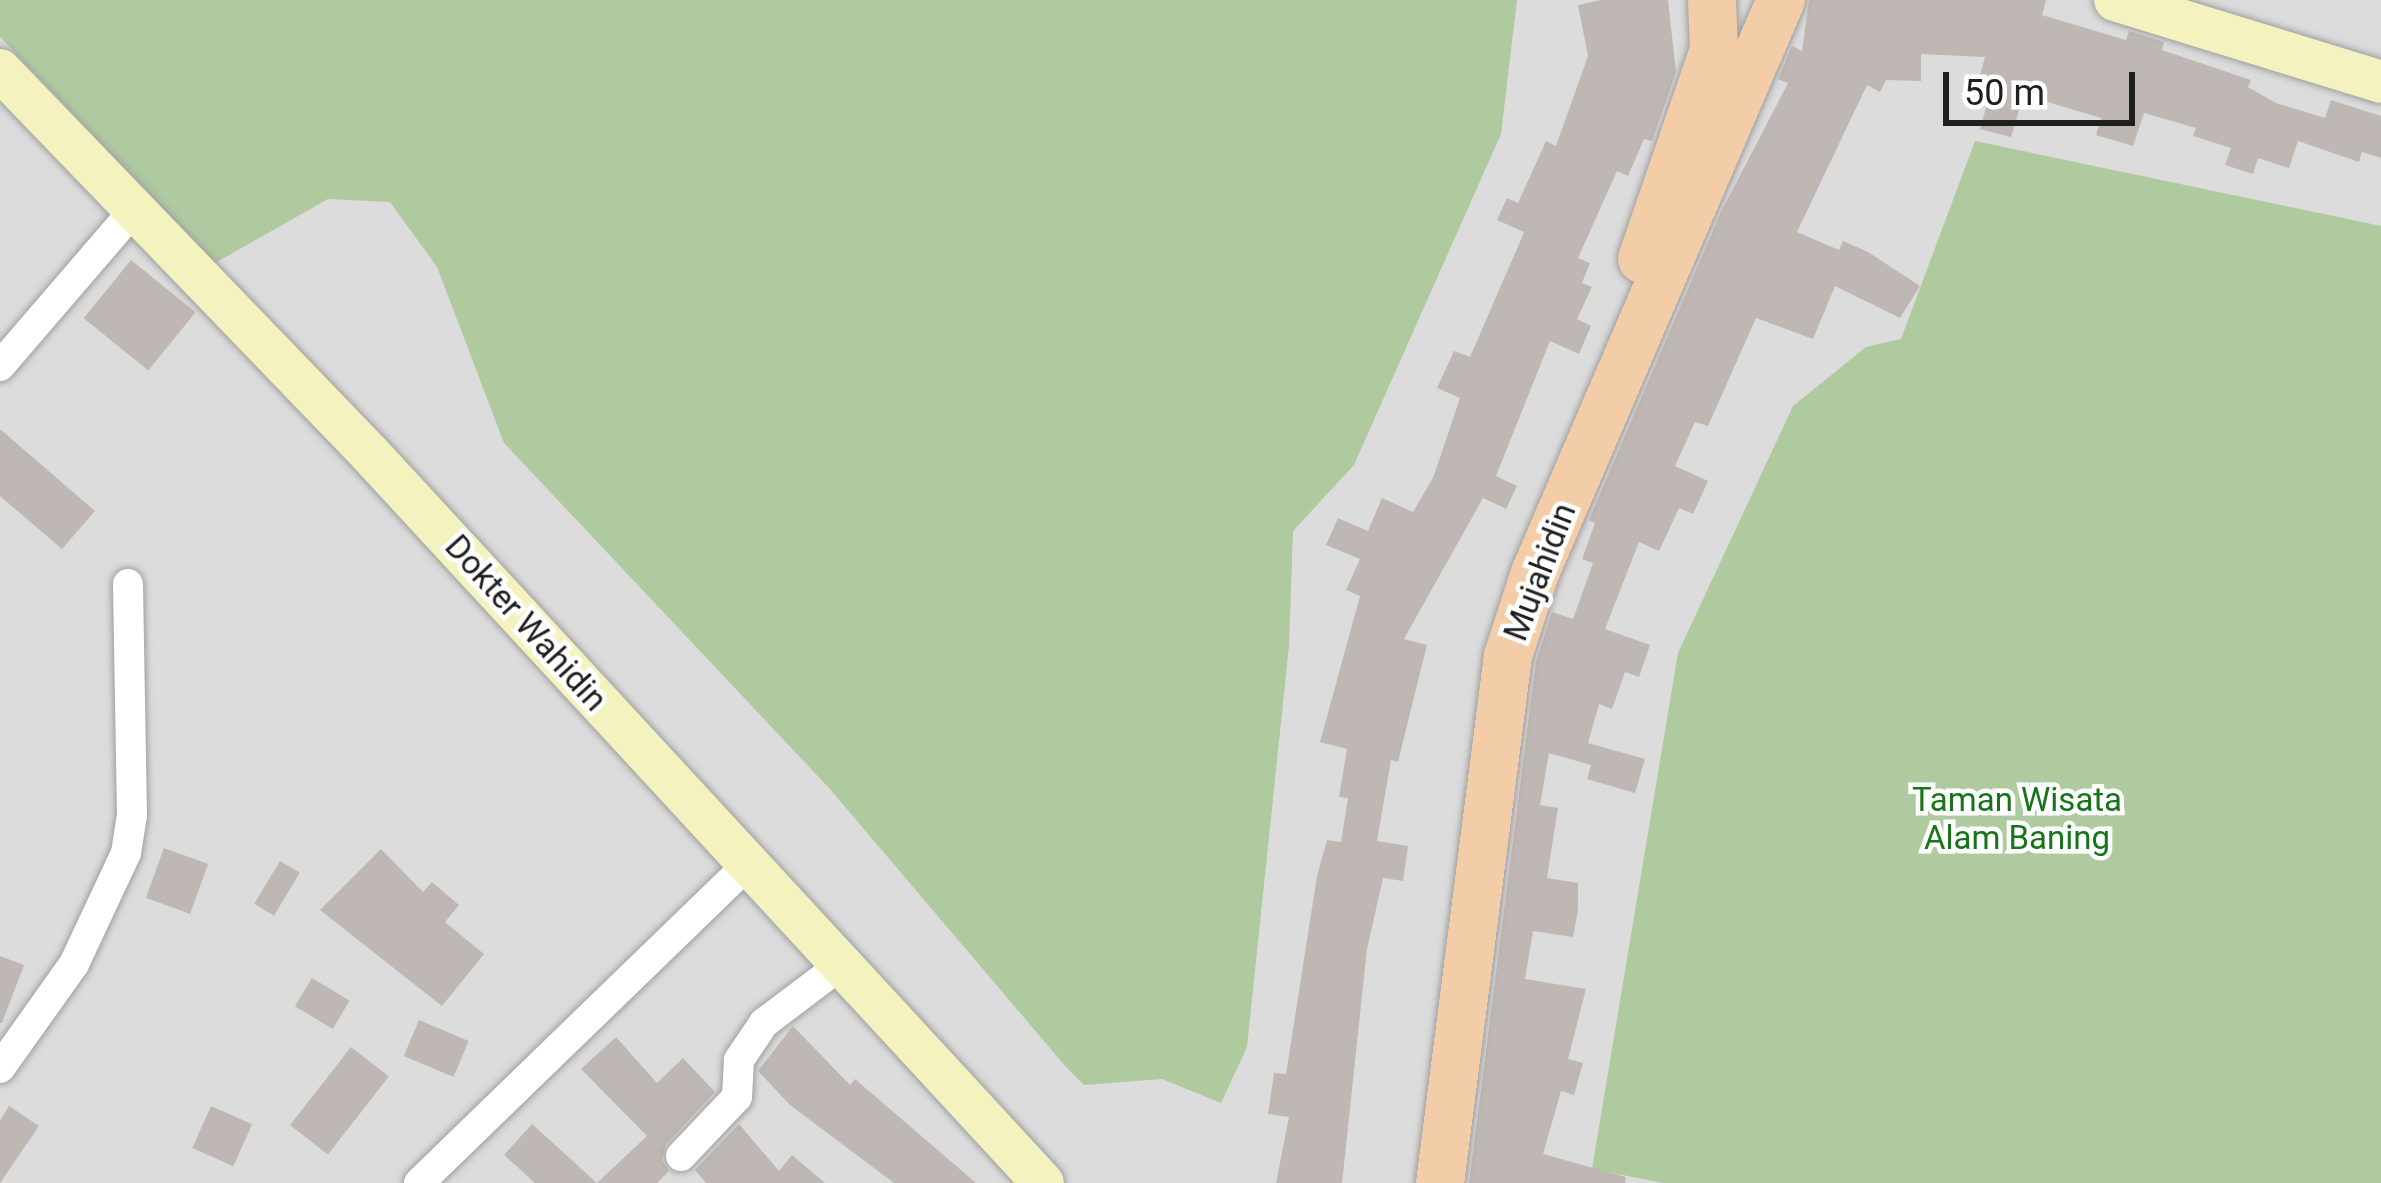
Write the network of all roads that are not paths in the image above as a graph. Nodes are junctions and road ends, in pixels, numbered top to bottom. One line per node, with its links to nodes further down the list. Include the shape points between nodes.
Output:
1 (1712, 0): 15 (main road, Mujahidin, via 1714,50 1624,315 1512,567 1479,669 1460,771)
2 (1781, 0): 16 (main road, Mujahidin, via 1535,574 1508,656)
3 (2114, 0): 5 (street)
4 (0, 70): 6 (street, Dokter Wahidin)
5 (2381, 82)
6 (135, 209): 7 (street); 9 (street, Dokter Wahidin, via 539,635)
7 (0, 366)
8 (128, 584): 11 (street, via 126,853 74,964)
9 (744, 868): 10 (street, Dokter Wahidin); 13 (street)
10 (838, 968): 12 (street, via 764,1023 739,1060 737,1097); 14 (street, Dokter Wahidin)
11 (0, 1068)
12 (680, 1156)
13 (419, 1183)
14 (1042, 1183)
15 (1418, 1183)
16 (1440, 1183)

